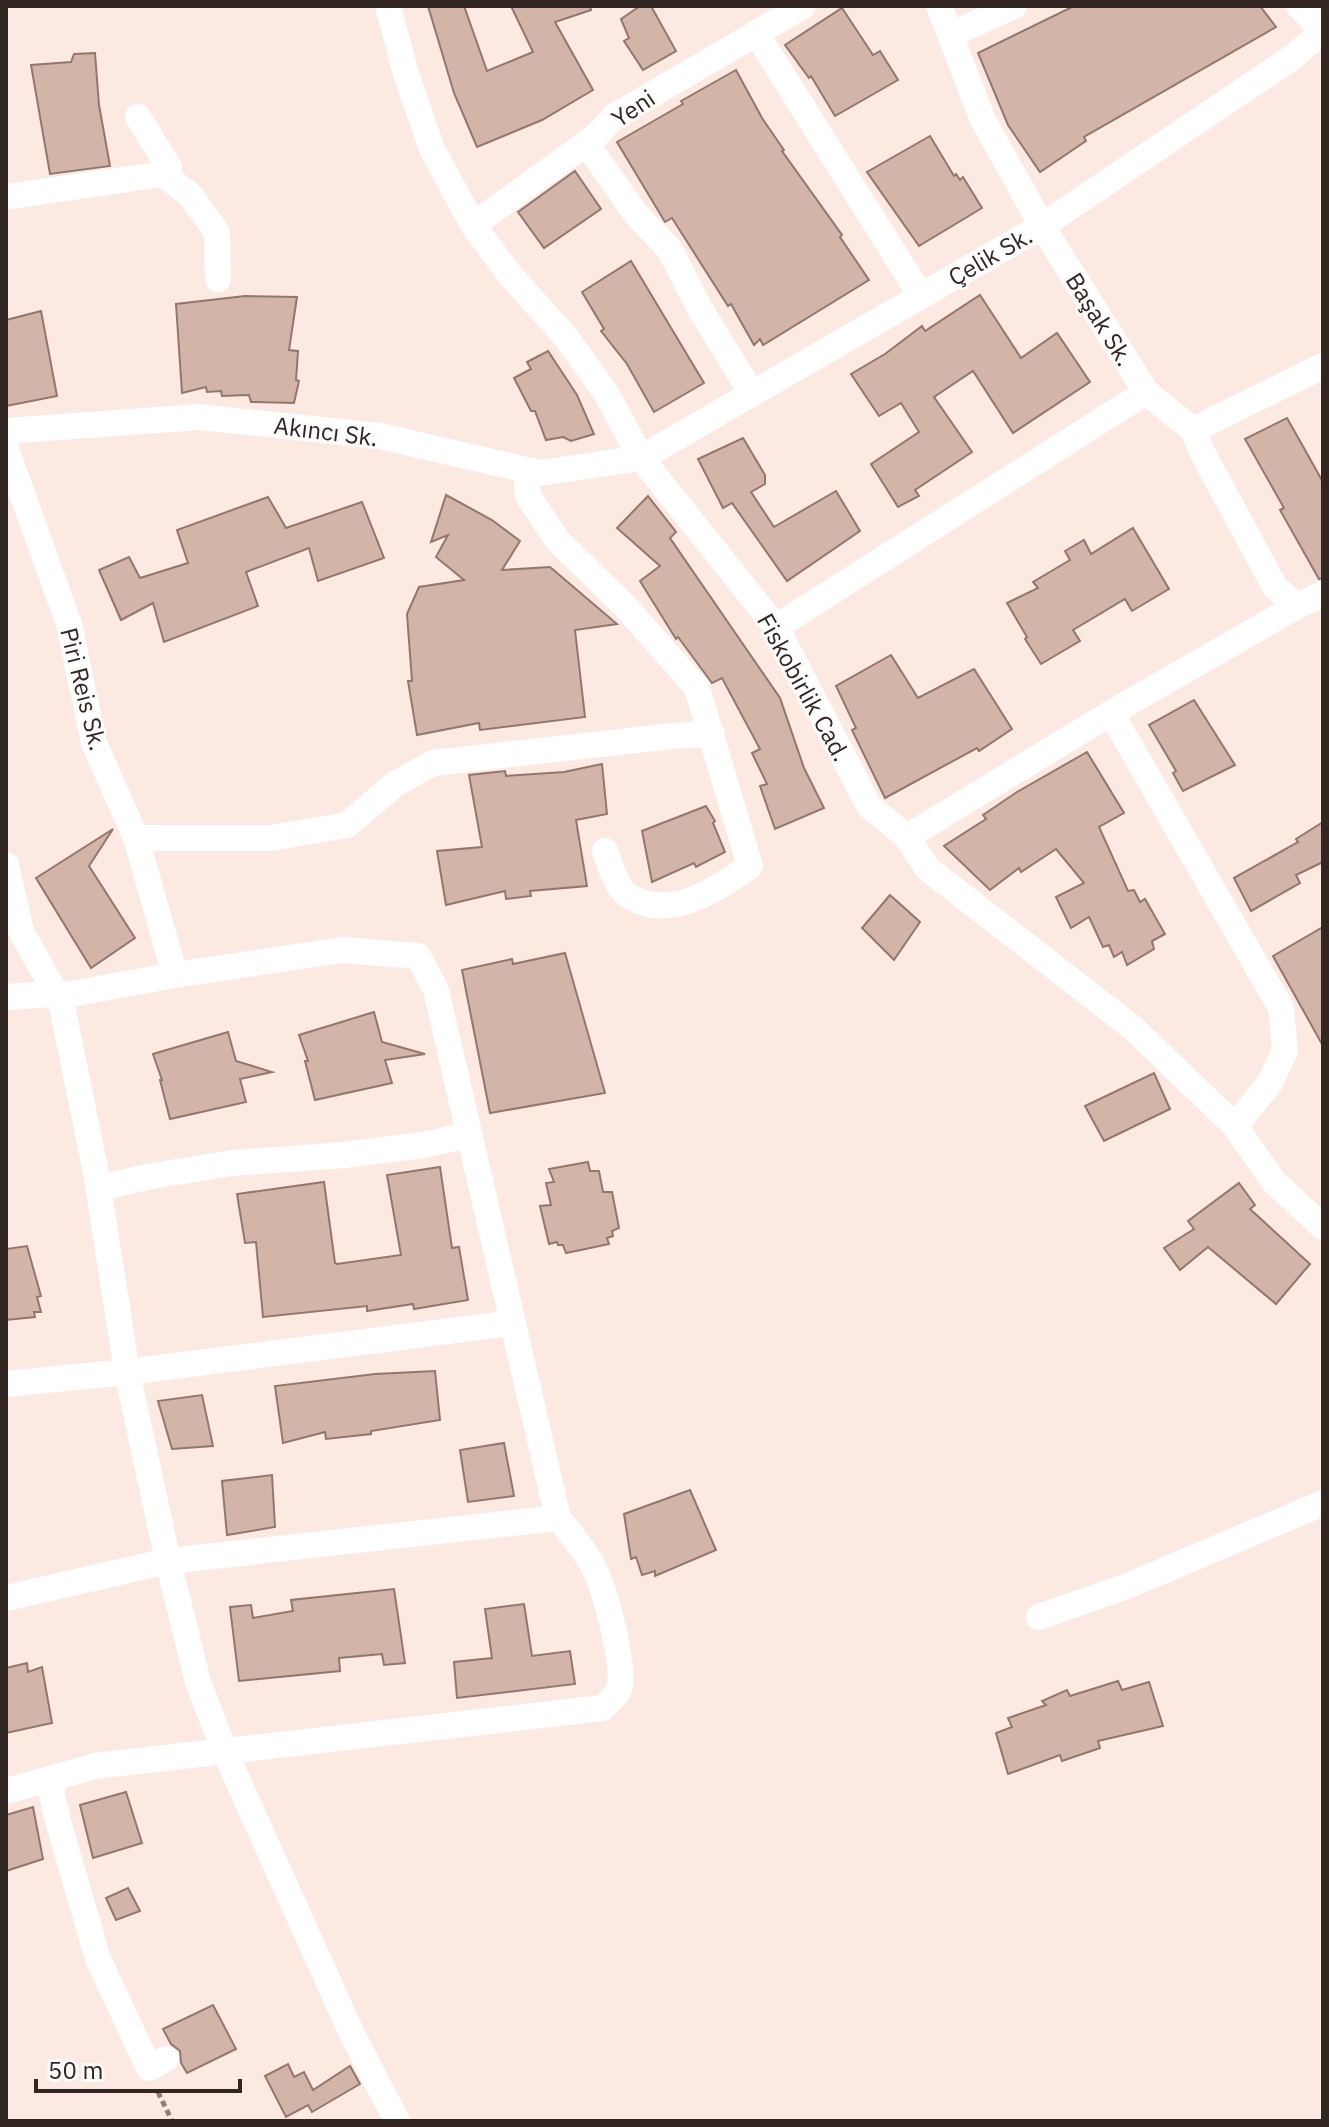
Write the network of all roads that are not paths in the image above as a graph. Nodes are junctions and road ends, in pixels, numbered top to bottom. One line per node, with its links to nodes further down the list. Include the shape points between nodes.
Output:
1 (388, 6): 13 (street, Fiskobirlik Cad., via 432,149)
2 (803, 6): 7 (street, Yeni)
3 (939, 6): 8 (street, Başak Sk.)
4 (1014, 6): 8 (street)
5 (1299, 6): 6 (street)
6 (1323, 31): 14 (street, Çelik Sk., via 1293,57)
7 (756, 33): 10 (street, Yeni, via 615,116); 16 (street)
8 (950, 35): 14 (street, Başak Sk., via 983,120)
9 (138, 117): 11 (street, via 169,167)
10 (586, 143): 13 (street, Yeni); 19 (street, via 635,213 670,250)
11 (163, 174): 12 (street); 15 (street, via 190,195 217,232)
12 (6, 197)
13 (473, 225): 23 (street, Fiskobirlik Cad., via 565,336)
14 (1042, 226): 16 (street, Çelik Sk.); 18 (street, Başak Sk.)
15 (218, 279)
16 (921, 296): 19 (street, Çelik Sk.)
17 (1323, 366): 20 (street)
18 (1146, 392): 20 (street, Başak Sk.); 27 (street)
19 (752, 394): 23 (street, Çelik Sk.)
20 (1193, 430): 26 (street, Başak Sk., via 1275,587)
21 (6, 431): 24 (street, Akıncı Sk., via 199,417 380,436)
22 (6, 449): 31 (street, Piri Reis Sk., via 69,624 94,743)
23 (641, 458): 24 (street, Akıncı Sk., via 540,473); 27 (street, Fiskobirlik Cad.)
24 (526, 470): 29 (street, via 528,496 558,541 697,688)
25 (1323, 594): 26 (street)
26 (1297, 606): 28 (street)
27 (776, 627): 30 (street, Fiskobirlik Cad., via 869,806)
28 (1111, 713): 30 (street); 37 (street, via 1281,1008 1285,1050 1270,1083)
29 (712, 734): 31 (street, via 433,763 395,784 347,825 271,838); 32 (street, via 750,866 682,904 649,905 625,894)
30 (907, 837): 37 (street, Fiskobirlik Cad., via 928,869 1133,1028)
31 (136, 838): 34 (street, Piri Reis Sk.)
32 (605, 851)
33 (6, 865): 35 (street, via 21,931)
34 (175, 975): 35 (street); 38 (street, via 342,950 418,956 436,990)
35 (58, 995): 36 (street); 39 (street)
36 (6, 997)
37 (1235, 1126): 40 (street, Fiskobirlik Cad., via 1274,1182)
38 (469, 1135): 39 (street, via 344,1155 232,1163); 41 (street)
39 (98, 1188): 42 (street)
40 (1323, 1227)
41 (512, 1323): 42 (street); 45 (street)
42 (127, 1372): 43 (street); 46 (street)
43 (6, 1384)
44 (1323, 1503): 48 (street, via 1130,1585)
45 (558, 1518): 46 (street); 49 (street, via 595,1570 614,1638 621,1668 619,1692 603,1708)
46 (168, 1561): 47 (street); 49 (street, via 198,1682)
47 (6, 1598)
48 (1039, 1617)
49 (224, 1750): 50 (street, via 95,1766); 53 (street, via 352,2034)
50 (53, 1778): 51 (street); 52 (street, via 58,1821 98,1959 149,2068)
51 (6, 1791)
52 (166, 2059)
53 (397, 2121)

